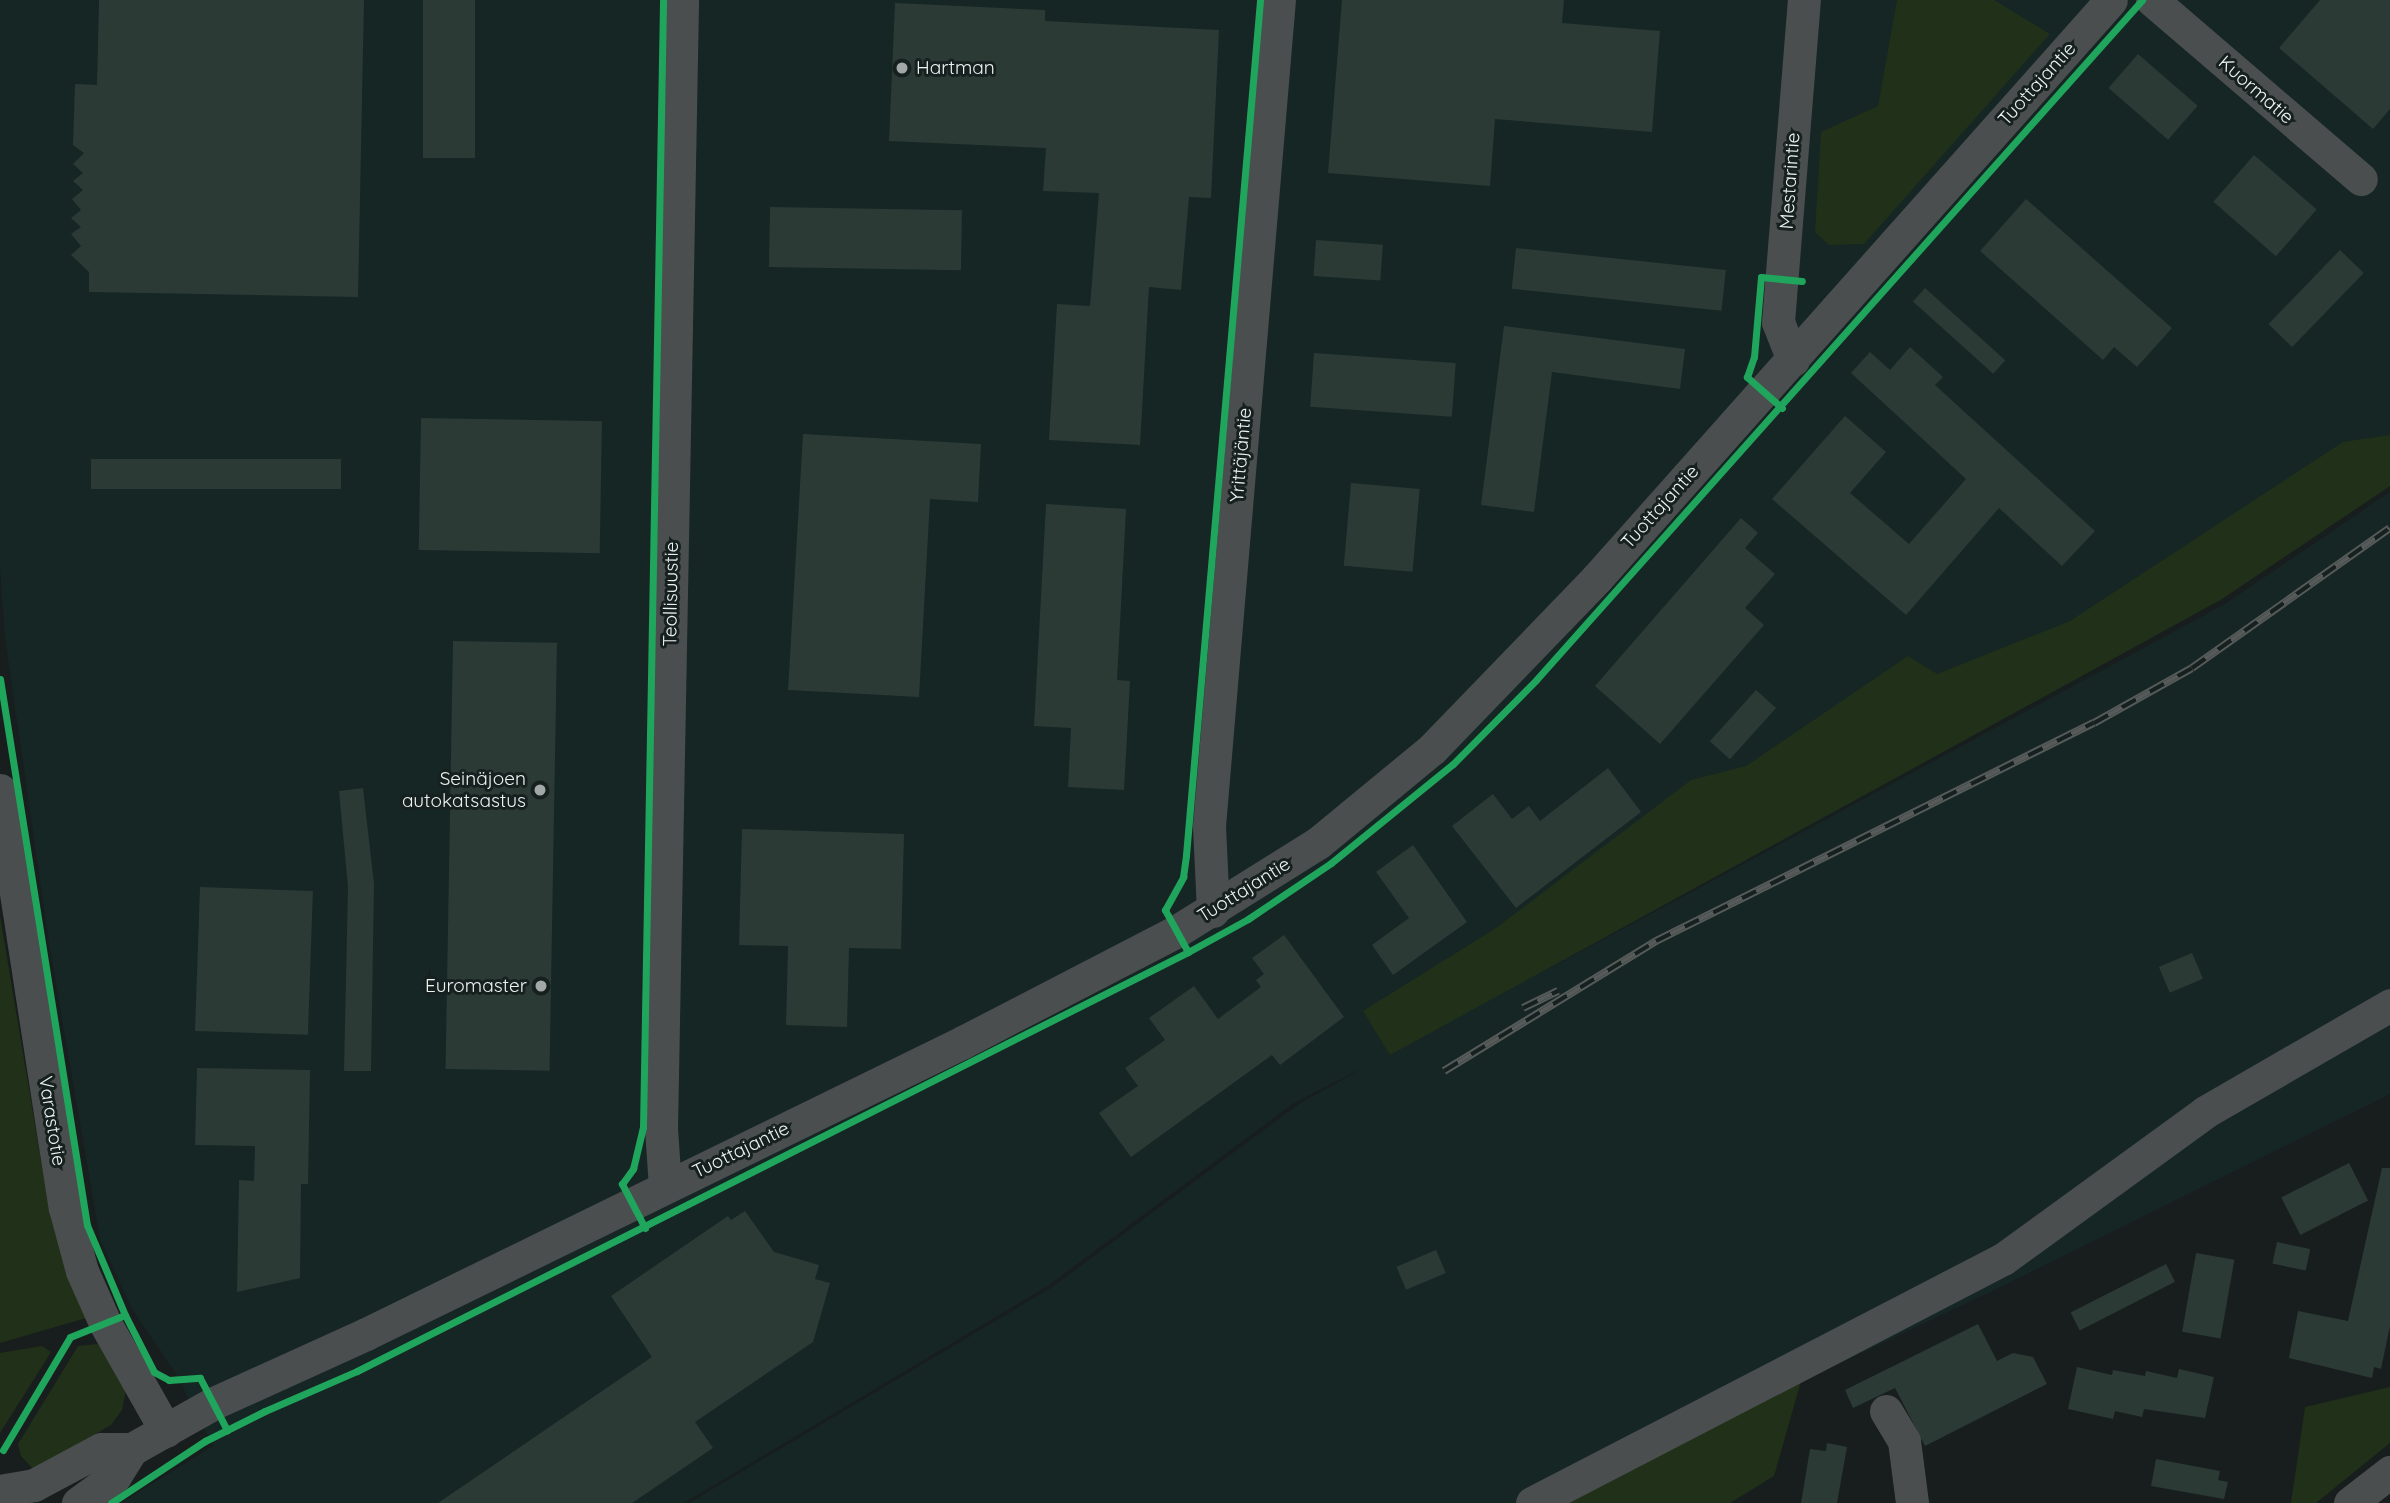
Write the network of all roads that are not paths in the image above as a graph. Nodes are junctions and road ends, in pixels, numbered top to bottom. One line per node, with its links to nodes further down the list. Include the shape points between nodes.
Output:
1 (682, 0): 11 (street, Teollisuustie, via 662,1129)
2 (1279, 0): 9 (street, Yrittäjäntie, via 1209,826)
3 (1804, 0): 7 (street, Mestarintie, via 1778,322)
4 (2111, 0): 7 (street, Tuottajantie)
5 (2152, 0): 6 (street, Kuormatie)
6 (2361, 179)
7 (1793, 360): 9 (street, Tuottajantie, via 1597,578 1432,749 1318,843)
8 (0, 790): 13 (street, Varastotie, via 65,1208 82,1271 105,1323)
9 (1213, 911): 11 (street, Tuottajantie, via 963,1042)
10 (2390, 1005): 18 (street, via 2205,1112 2003,1259)
11 (665, 1187): 13 (street, Tuottajantie, via 214,1403)
12 (1886, 1411): 19 (street, via 1904,1441)
13 (166, 1432): 14 (street, Tuottajantie)
14 (131, 1449): 16 (street, Tuottajantie, via 101,1448 34,1485); 17 (street, via 114,1476)
15 (2390, 1472): 20 (street)
16 (0, 1491)
17 (78, 1503)
18 (1532, 1503)
19 (1912, 1503)
20 (2350, 1503)

